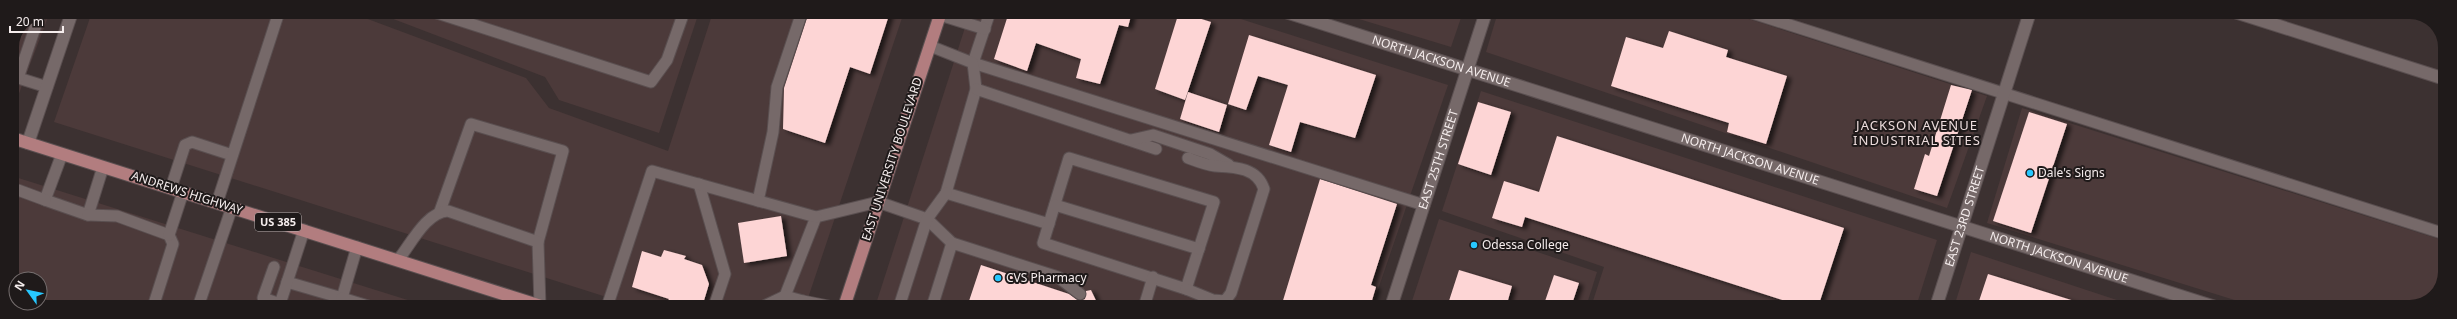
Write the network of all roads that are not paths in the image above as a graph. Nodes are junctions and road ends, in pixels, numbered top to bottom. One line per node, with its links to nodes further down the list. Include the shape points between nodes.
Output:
1 (70, 19): 22 (street)
2 (277, 19): 30 (lane)
3 (456, 19): 4 (lane, via 651,82 667,60)
4 (682, 19)
5 (800, 19): 39 (lane, via 777,87 772,132)
6 (939, 19): 16 (main road, EAST UNIVERSITY BOULEVARD)
7 (956, 19): 15 (lane)
8 (988, 19): 15 (lane)
9 (1308, 19): 19 (street, NORTH JACKSON AVENUE)
10 (1484, 19): 19 (street, EAST 25TH STREET)
11 (1770, 19): 24 (lane)
12 (2028, 19): 24 (street, EAST 23RD STREET)
13 (2257, 19): 20 (street)
14 (36, 21): 18 (lane)
15 (985, 29): 17 (lane)
16 (930, 46): 17 (lane); 40 (main road, EAST UNIVERSITY BOULEVARD)
17 (973, 63): 23 (lane); 43 (lane)
18 (19, 66)
19 (1468, 70): 43 (street, EAST 25TH STREET); 50 (street, NORTH JACKSON AVENUE)
20 (2438, 77)
21 (19, 78): 22 (lane)
22 (47, 87): 27 (street)
23 (976, 89): 26 (lane); 37 (lane)
24 (2004, 94): 50 (street, EAST 23RD STREET); 52 (lane)
25 (19, 140): 27 (main road, ANDREWS HIGHWAY / US 385)
26 (1131, 140): 28 (lane); 32 (lane, via 1153,136 1210,154)
27 (28, 143): 29 (main road, ANDREWS HIGHWAY / US 385)
28 (1156, 149)
29 (62, 154): 33 (main road, ANDREWS HIGHWAY / US 385); 38 (lane)
30 (232, 155): 36 (lane, via 192,142 185,145); 41 (lane)
31 (1188, 158): 32 (lane, via 1214,166)
32 (1230, 165): 82 (lane, via 1255,173 1264,189 1231,293)
33 (103, 166): 36 (main road, ANDREWS HIGHWAY / US 385); 46 (lane)
34 (699, 184): 39 (lane); 73 (lane, via 652,171); 74 (lane, via 725,274)
35 (19, 190): 38 (lane)
36 (177, 190): 41 (main road, ANDREWS HIGHWAY / US 385); 53 (lane)
37 (946, 193): 48 (lane); 49 (lane)
38 (45, 200): 46 (lane)
39 (758, 201): 47 (lane)
40 (878, 202): 47 (lane); 48 (lane); 77 (main road, EAST UNIVERSITY BOULEVARD)
41 (217, 203): 44 (main road, ANDREWS HIGHWAY / US 385)
42 (1055, 205): 49 (lane); 57 (lane); 57 (lane, via 1069,158 1214,202)
43 (1424, 205): 83 (street, EAST 25TH STREET)
44 (232, 207): 51 (main road, ANDREWS HIGHWAY / US 385); 67 (lane)
45 (440, 211): 54 (lane, via 448,211); 54 (lane, via 472,124 563,151); 58 (lane, via 431,217)
46 (88, 215): 53 (lane, via 117,216)
47 (816, 216): 64 (lane)
48 (928, 219): 55 (lane); 78 (lane)
49 (1049, 224): 60 (lane, via 1043,243)
50 (1962, 226): 84 (street, EAST 23RD STREET); 85 (street, NORTH JACKSON AVENUE)
51 (304, 230): 56 (main road, ANDREWS HIGHWAY / US 385); 61 (lane)
52 (2438, 232)
53 (169, 235): 66 (lane, via 173,244)
54 (538, 242): 72 (lane)
55 (952, 243): 63 (lane, via 1058,277); 79 (lane)
56 (357, 247): 58 (main road, ANDREWS HIGHWAY / US 385); 65 (lane)
57 (1199, 249): 62 (lane)
58 (398, 260): 71 (main road, ANDREWS HIGHWAY / US 385)
59 (274, 267): 68 (lane)
60 (1153, 277): 62 (lane); 80 (lane)
61 (287, 282): 65 (lane); 69 (lane)
62 (1186, 289): 81 (lane)
63 (1080, 294)
64 (786, 296): 75 (lane); 76 (lane)
65 (342, 298): 70 (lane)
66 (155, 300)
67 (200, 300)
68 (262, 300)
69 (282, 300)
70 (348, 300)
71 (523, 300)
72 (542, 300)
73 (609, 300)
74 (716, 300)
75 (777, 300)
76 (794, 300)
77 (846, 300)
78 (901, 300)
79 (934, 300)
80 (1146, 300)
81 (1213, 300)
82 (1226, 300)
83 (1393, 300)
84 (1938, 300)
85 (2192, 300)

